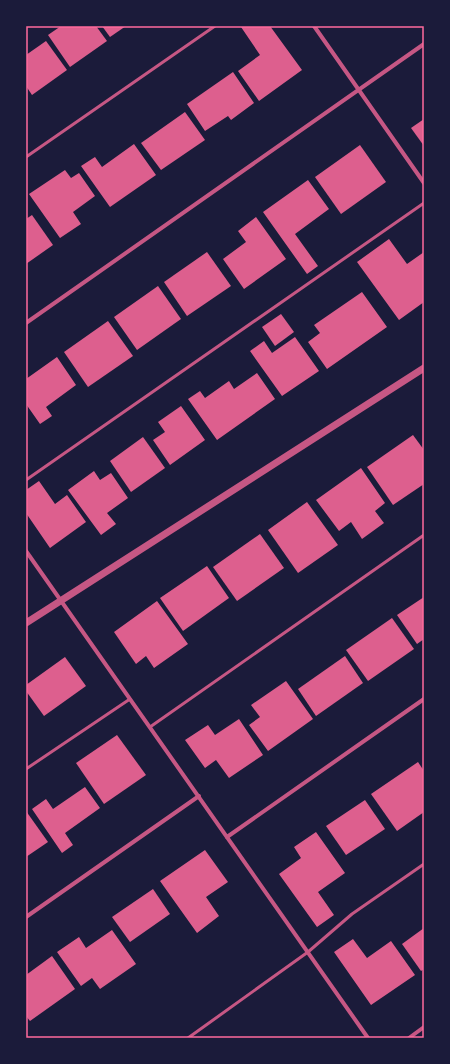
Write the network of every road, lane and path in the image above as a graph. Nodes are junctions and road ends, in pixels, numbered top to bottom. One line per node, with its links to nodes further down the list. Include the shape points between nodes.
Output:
1 (215, 26): 5 (lane)
2 (314, 26): 4 (street)
3 (424, 44): 4 (street)
4 (359, 90): 6 (street); 8 (street)
5 (26, 157)
6 (424, 183)
7 (424, 203): 10 (lane)
8 (26, 323)
9 (424, 368): 13 (street)
10 (26, 480)
11 (424, 535): 17 (lane)
12 (26, 551): 13 (street)
13 (61, 600): 14 (street); 15 (street)
14 (26, 623)
15 (130, 699): 17 (street); 18 (lane)
16 (424, 699): 20 (street)
17 (150, 727): 19 (street)
18 (26, 769)
19 (199, 796): 20 (street); 22 (street)
20 (227, 837): 23 (street)
21 (424, 864): 23 (lane, via 352,914)
22 (26, 917)
23 (308, 952): 25 (lane); 26 (street)
24 (424, 1027): 27 (street)
25 (188, 1038)
26 (368, 1038)
27 (409, 1038)

